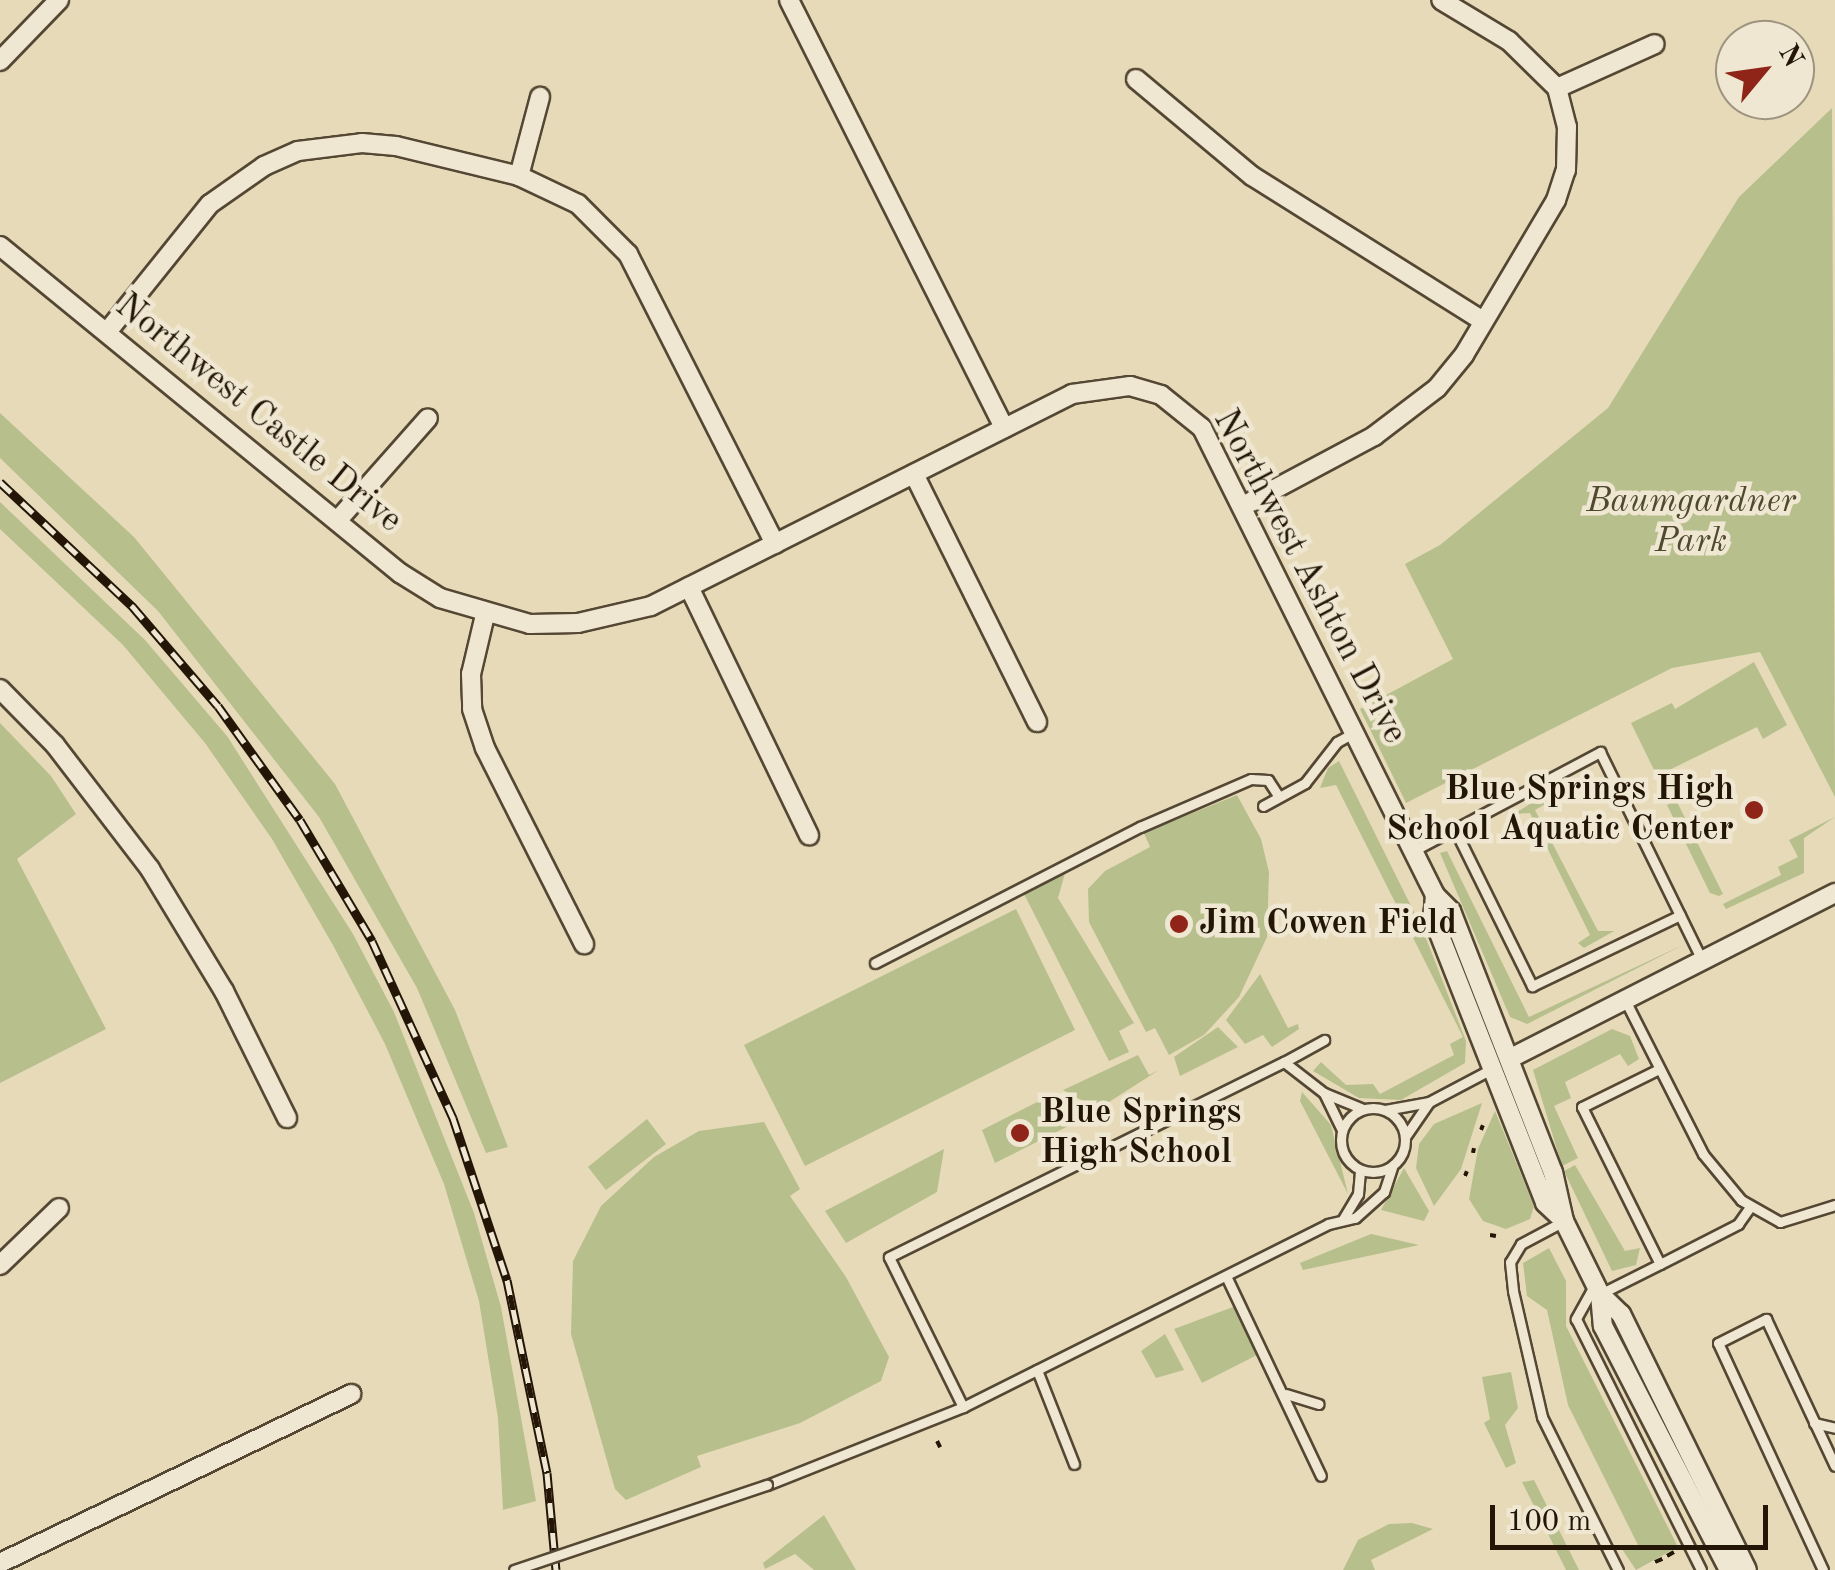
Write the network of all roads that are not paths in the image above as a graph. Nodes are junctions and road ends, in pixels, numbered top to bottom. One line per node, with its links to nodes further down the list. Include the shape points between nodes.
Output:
1 (59, 0): 5 (street)
2 (789, 0): 14 (street)
3 (1441, 0): 7 (street, via 1509,42)
4 (1655, 44): 7 (street)
5 (0, 60)
6 (1136, 79): 11 (street, via 1266,186)
7 (1557, 88): 11 (street, via 1567,127 1566,170 1556,200)
8 (540, 97): 9 (street)
9 (518, 176): 12 (street, via 379,144 298,151 210,204); 18 (street, via 578,204 628,254)
10 (0, 246): 12 (street, Northwest Castle Drive)
11 (1482, 320): 16 (street, via 1464,355 1410,414)
12 (107, 332): 17 (street, Northwest Castle Drive)
13 (428, 418): 17 (street)
14 (1004, 428): 15 (street, Northwest Ashton Drive); 16 (street, Northwest Ashton Drive, via 1101,386 1162,395 1202,428)
15 (914, 474): 18 (street, Northwest Ashton Drive); 22 (street)
16 (1242, 506): 23 (street, Northwest Ashton Drive)
17 (338, 521): 20 (street, Northwest Castle Drive, via 400,573)
18 (774, 544): 19 (street, Northwest Ashton Drive)
19 (689, 586): 20 (street, Northwest Ashton Drive, via 651,606 578,624); 27 (street)
20 (485, 615): 32 (street, via 471,674 472,708 485,748)
21 (0, 690): 45 (street, via 56,745 150,869 224,991)
22 (1037, 722)
23 (1354, 732): 24 (lane, via 1337,742 1305,784); 28 (street, Northwest Ashton Drive)
24 (1279, 798): 25 (lane); 33 (lane, via 1268,780 1251,779 1140,827)
25 (1263, 806)
26 (1456, 832): 28 (lane); 31 (lane, via 1532,986); 31 (lane, via 1475,815 1600,752)
27 (809, 835)
28 (1413, 851): 30 (street, Northwest Ashton Drive)
29 (1835, 893): 34 (street)
30 (1435, 896): 37 (street, Northwest Ashton Drive, via 1451,911); 39 (street, Northwest Ashton Drive, via 1433,918)
31 (1680, 914): 34 (lane)
32 (584, 944)
33 (874, 962)
34 (1705, 964): 35 (street)
35 (1626, 1002): 37 (street); 40 (lane)
36 (1324, 1040): 38 (lane)
37 (1511, 1058): 39 (lane); 54 (street, Northwest Ashton Drive, via 1562,1198)
38 (1284, 1062): 41 (lane); 63 (lane, via 889,1257)
39 (1493, 1068): 42 (lane); 54 (street, Northwest Ashton Drive, via 1546,1203)
40 (1659, 1069): 51 (lane, via 1704,1154); 55 (lane, via 1582,1107)
41 (1324, 1094): 43 (lane); 46 (lane)
42 (1429, 1102): 44 (lane); 47 (lane)
43 (1363, 1109): 44 (lane); 46 (lane)
44 (1384, 1110): 47 (lane)
45 (287, 1118)
46 (1342, 1130): 49 (lane, via 1345,1158)
47 (1405, 1137): 48 (lane)
48 (1392, 1166): 49 (lane); 53 (lane, via 1377,1201)
49 (1360, 1170): 53 (lane, via 1358,1194)
50 (1835, 1205): 51 (lane, via 1780,1222)
51 (1750, 1207): 55 (lane, via 1738,1224)
52 (59, 1208): 56 (street)
53 (1343, 1219): 57 (lane)
54 (1564, 1221): 58 (street, Northwest Ashton Drive); 71 (lane, via 1522,1244 1510,1262 1513,1290 1542,1418)
55 (1660, 1264): 58 (lane)
56 (0, 1265)
57 (1226, 1276): 59 (lane); 61 (lane)
58 (1598, 1289): 72 (lane, via 1576,1319); 73 (street, Northwest Ashton Drive, via 1603,1326); 74 (street, Northwest Ashton Drive, via 1621,1314)
59 (1036, 1370): 63 (lane); 66 (lane)
60 (351, 1394): 69 (street)
61 (1286, 1394): 62 (lane); 68 (lane)
62 (1318, 1404)
63 (963, 1407): 70 (lane, bridge, via 767,1485)
64 (1814, 1423): 65 (lane); 67 (lane); 75 (lane, via 1766,1320 1718,1343)
65 (1835, 1428)
66 (1074, 1464)
67 (1835, 1466)
68 (1321, 1476)
69 (0, 1563)
70 (514, 1570)
71 (1618, 1570)
72 (1701, 1570)
73 (1729, 1570)
74 (1748, 1570)
75 (1824, 1570)

